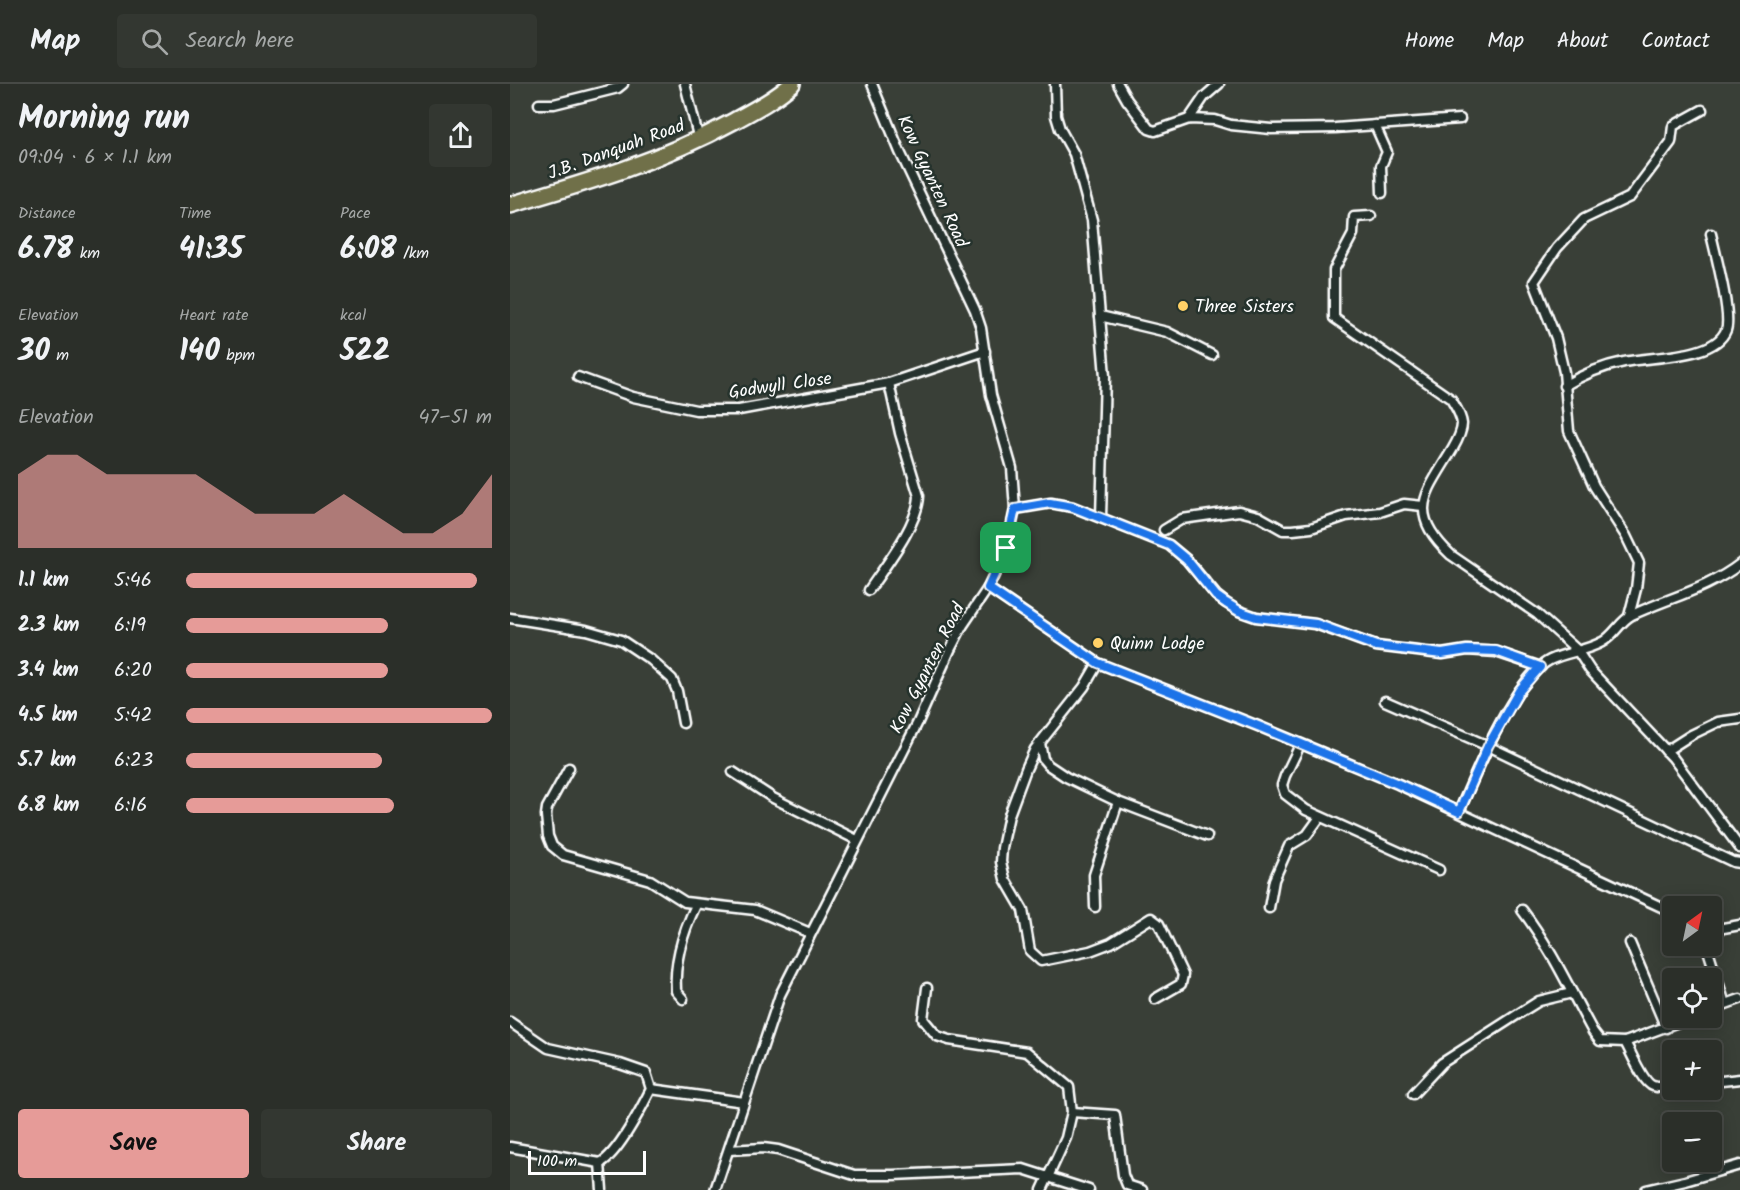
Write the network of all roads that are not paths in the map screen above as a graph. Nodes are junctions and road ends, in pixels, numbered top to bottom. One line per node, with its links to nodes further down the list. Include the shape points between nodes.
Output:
1 (623, 84): 8 (street, via 554,104)
2 (685, 84): 13 (street)
3 (792, 84): 13 (highway, J.B. Danquah Road)
4 (872, 84): 19 (street, Kow Gyanten Road, via 900,152 970,296)
5 (1055, 84): 18 (street, via 1058,122 1074,154 1092,220)
6 (1118, 84): 10 (street, via 1149,129 1155,131)
7 (1219, 84): 10 (street)
8 (539, 104)
9 (1702, 110): 23 (street, via 1673,126 1671,142 1630,197 1584,219 1557,248 1534,282 1556,338)
10 (1189, 119): 12 (street, via 1271,129)
11 (1460, 119): 12 (street)
12 (1375, 125): 14 (street, via 1387,152 1381,166)
13 (699, 141): 15 (highway, J.B. Danquah Road, via 608,176)
14 (1382, 194)
15 (510, 205)
16 (1371, 216): 24 (street, via 1354,217 1353,234 1334,270 1334,318 1451,399 1460,414 1462,428 1425,495)
17 (1711, 234): 23 (street, via 1727,329 1718,343 1696,351 1623,362 1580,376)
18 (1100, 316): 20 (street, via 1167,332); 26 (street, via 1105,376)
19 (985, 351): 22 (street, Godwyll Close); 25 (street, Kow Gyanten Road, via 993,404 1012,468)
20 (1212, 355)
21 (578, 377): 22 (street, Godwyll Close, via 633,397 696,410 749,409)
22 (889, 383): 30 (street, via 918,504 902,540)
23 (1564, 386): 31 (street, via 1569,431 1594,486 1639,563)
24 (1423, 506): 27 (street, via 1404,504 1293,530 1283,530 1239,511 1182,519); 33 (street, via 1426,524 1451,555 1537,614)
25 (1015, 509): 26 (street, via 1050,503); 29 (street, Kow Gyanten Road, via 1006,548)
26 (1101, 518): 35 (street, via 1169,545 1187,560 1216,596 1256,617 1316,624 1376,646 1442,654 1496,651)
27 (1164, 530)
28 (1739, 566): 31 (street, via 1701,587)
29 (988, 588): 34 (street); 49 (street, Kow Gyanten Road, via 955,642)
30 (869, 590)
31 (1629, 616): 33 (street, via 1603,642)
32 (510, 618): 38 (street, via 586,630 621,640 672,679)
33 (1577, 650): 35 (street); 42 (street, via 1590,670)
34 (1098, 663): 39 (street); 40 (street)
35 (1540, 667): 41 (street, via 1519,691)
36 (1385, 701): 41 (street)
37 (1740, 719): 42 (street, via 1718,722)
38 (683, 723)
39 (1040, 742): 45 (street, via 1048,765); 66 (street, via 1009,815 1001,862 1005,879 1023,910 1030,951 1041,961 1090,951 1151,918 1159,924 1183,975 1181,984)
40 (1300, 745): 46 (street); 47 (street, via 1282,784 1285,794)
41 (1488, 746): 46 (street); 51 (street)
42 (1666, 751): 50 (street)
43 (569, 768): 53 (street, via 547,808 548,836 557,851 650,880 678,899)
44 (733, 772): 49 (street, via 773,798)
45 (1118, 802): 48 (street); 54 (street, via 1094,875)
46 (1459, 812): 55 (street)
47 (1320, 817): 52 (street); 56 (street, via 1307,835 1289,846 1274,880)
48 (1207, 836)
49 (857, 840): 60 (street, Kow Gyanten Road)
50 (1740, 848)
51 (1740, 863)
52 (1439, 870)
53 (696, 905): 60 (street, via 755,910); 65 (street, via 676,964 676,991)
54 (1095, 907)
55 (1662, 907)
56 (1269, 908)
57 (1522, 910): 64 (street, via 1539,931)
58 (1740, 925): 59 (street)
59 (1722, 928)
60 (810, 933): 79 (street, Kow Gyanten Road, via 780,995)
61 (1630, 943): 70 (street)
62 (1710, 956): 68 (street)
63 (927, 988): 80 (street, via 922,1019 937,1036 1027,1052 1069,1087)
64 (1572, 993): 73 (street, via 1600,1041); 78 (street, via 1539,1001 1523,1011 1442,1063)
65 (683, 999)
66 (1155, 999)
67 (1740, 999): 68 (street)
68 (1725, 1004): 69 (street)
69 (1722, 1005)
70 (1662, 1019)
71 (510, 1022): 77 (street, via 548,1048 646,1073)
72 (1666, 1028): 73 (street)
73 (1625, 1042): 76 (street, via 1645,1079 1650,1085)
74 (1740, 1079): 75 (street)
75 (1722, 1081)
76 (1662, 1087)
77 (651, 1089): 79 (street); 83 (street, via 618,1144)
78 (1413, 1094)
79 (744, 1102): 82 (street, Kow Gyanten Road)
80 (1072, 1112): 85 (street); 86 (street, via 1117,1118)
81 (510, 1147): 83 (street)
82 (729, 1150): 85 (street, via 778,1150 854,1175 1023,1168); 88 (street, Kow Gyanten Road)
83 (600, 1163): 87 (street)
84 (1740, 1165): 92 (street)
85 (1050, 1176): 89 (street); 90 (street)
86 (1125, 1188): 91 (street)
87 (602, 1190)
88 (715, 1190)
89 (1042, 1190)
90 (1089, 1190)
91 (1142, 1190)
92 (1646, 1190)

